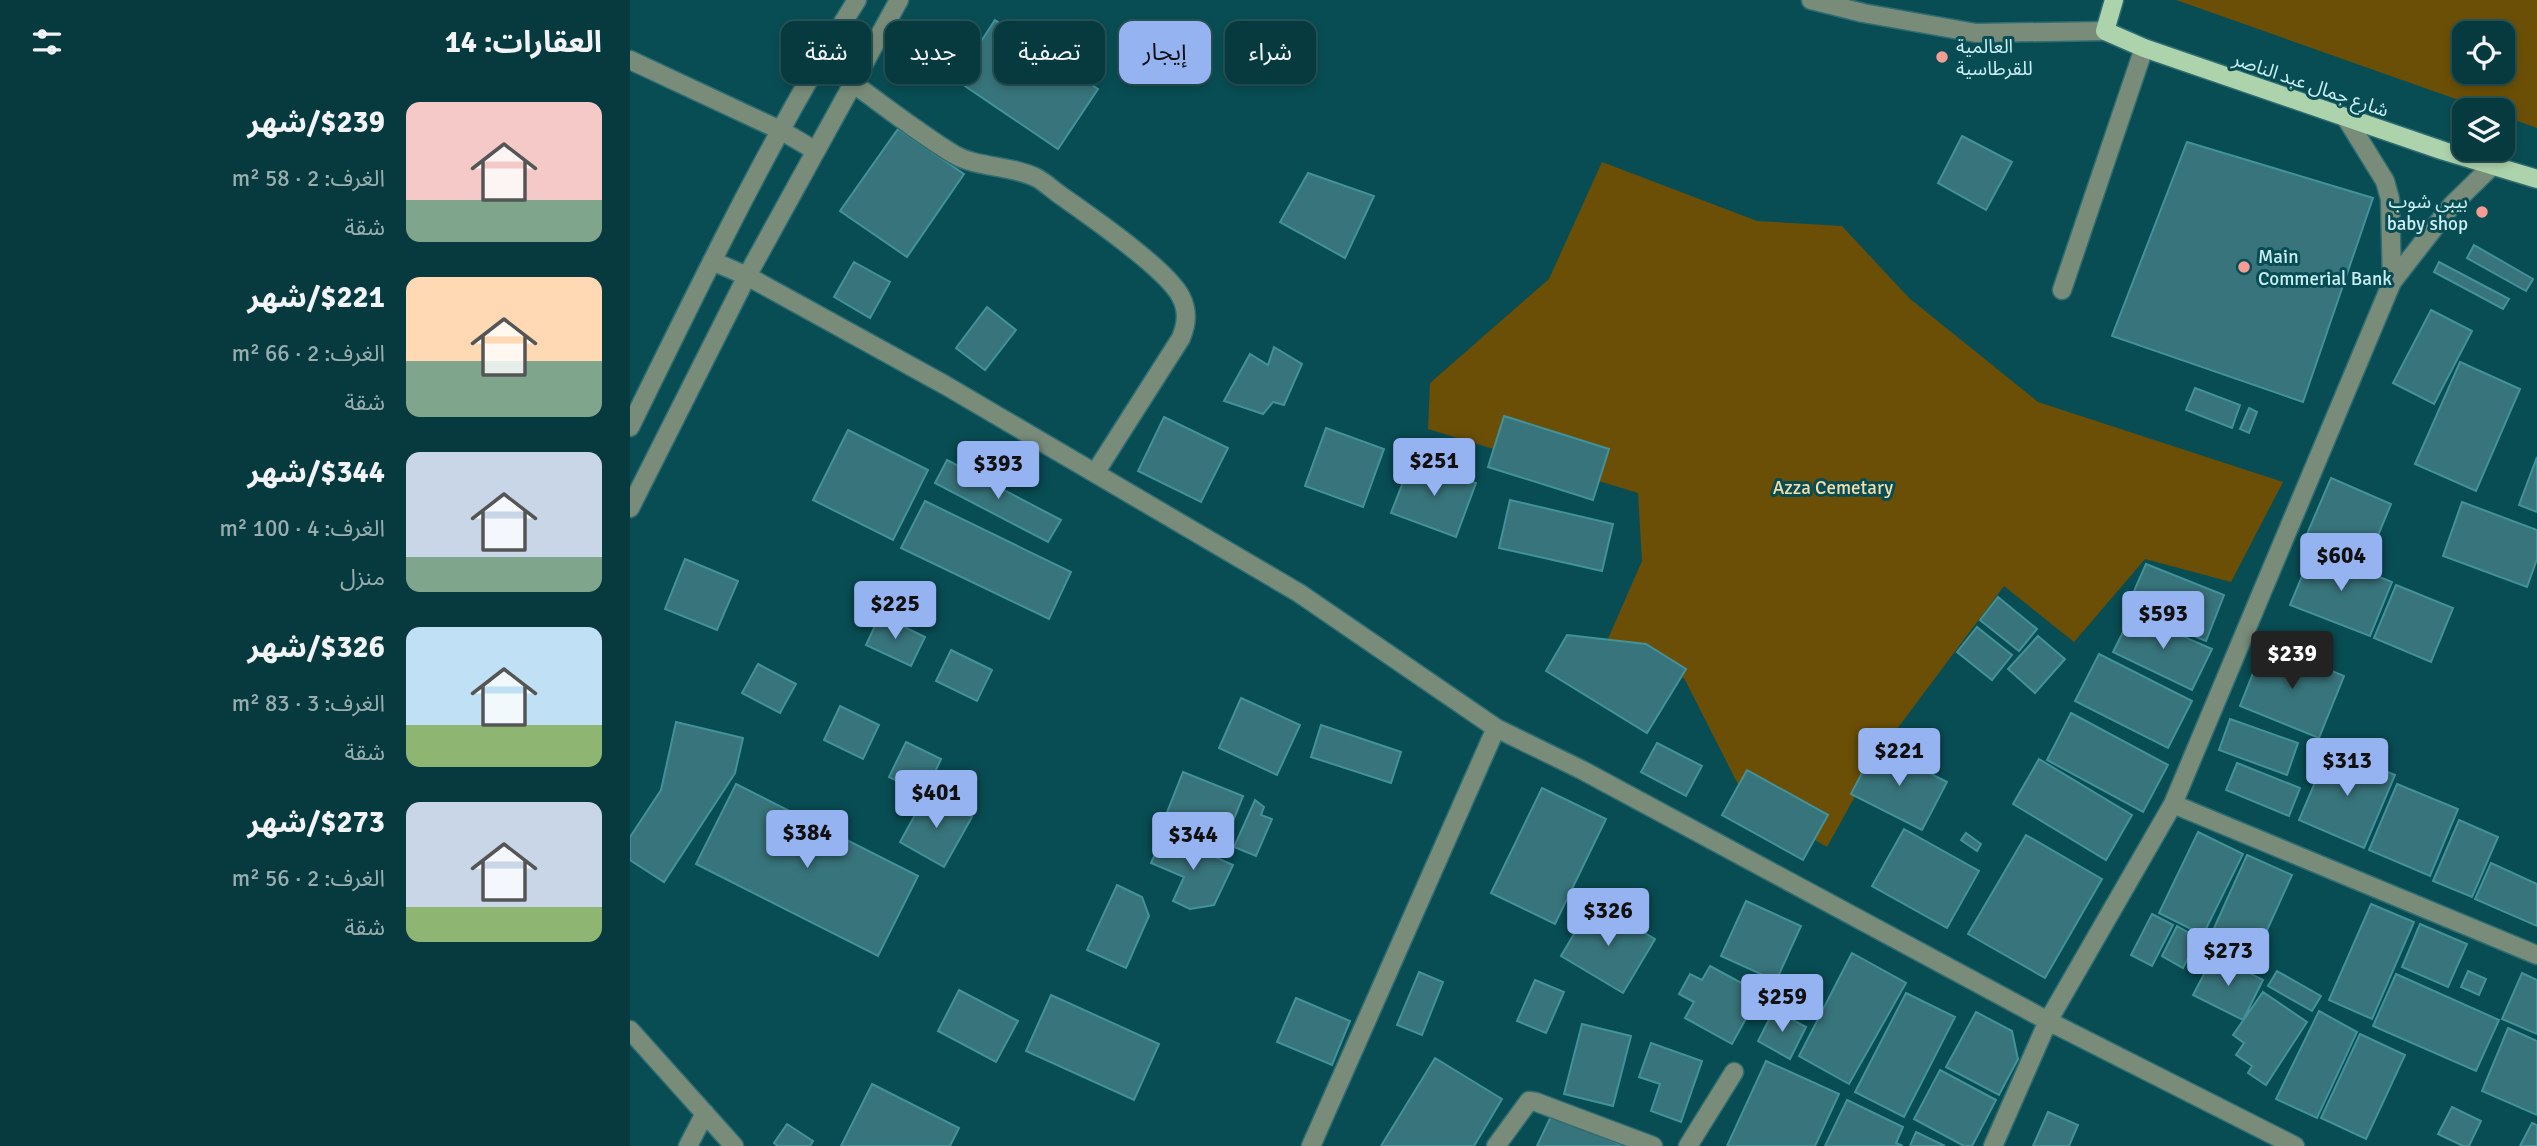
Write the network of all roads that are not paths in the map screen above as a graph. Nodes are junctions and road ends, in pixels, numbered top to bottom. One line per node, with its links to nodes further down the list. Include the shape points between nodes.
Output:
1 (857, 0): 10 (street)
2 (899, 0): 8 (street)
3 (1811, 0): 5 (street, via 1976,33)
4 (2114, 0): 5 (main road)
5 (2105, 31): 6 (main road, شارع جمال عبد الناصر)
6 (2144, 48): 9 (main road, شارع جمال عبد الناصر); 17 (street)
7 (630, 61): 10 (street)
8 (854, 85): 11 (street); 19 (street, via 956,155 1038,179 1170,281 1181,297 1187,325 1181,338)
9 (2346, 118): 12 (main road, شارع جمال عبد الناصر); 16 (street, via 2385,181 2390,199)
10 (782, 131): 11 (street); 14 (street)
11 (816, 151): 15 (street)
12 (2493, 165): 13 (main road, شارع جمال عبد الناصر); 16 (street, via 2452,205)
13 (2537, 178)
14 (712, 261): 15 (street); 18 (street)
15 (747, 276): 19 (street); 20 (street)
16 (2392, 282): 22 (street)
17 (2062, 290)
18 (630, 427)
19 (1095, 473): 21 (street, via 1299,593)
20 (630, 508)
21 (1496, 728): 24 (street); 30 (street)
22 (2173, 804): 23 (street); 24 (street)
23 (2537, 956)
24 (2048, 1021): 34 (street); 35 (street)
25 (630, 1030): 27 (street)
26 (1734, 1072): 33 (street)
27 (705, 1113): 28 (street); 29 (street)
28 (688, 1146)
29 (734, 1146)
30 (1311, 1146)
31 (1496, 1146): 32 (street, via 1529,1101)
32 (1653, 1146)
33 (1688, 1146)
34 (1993, 1146)
35 (2295, 1146)

